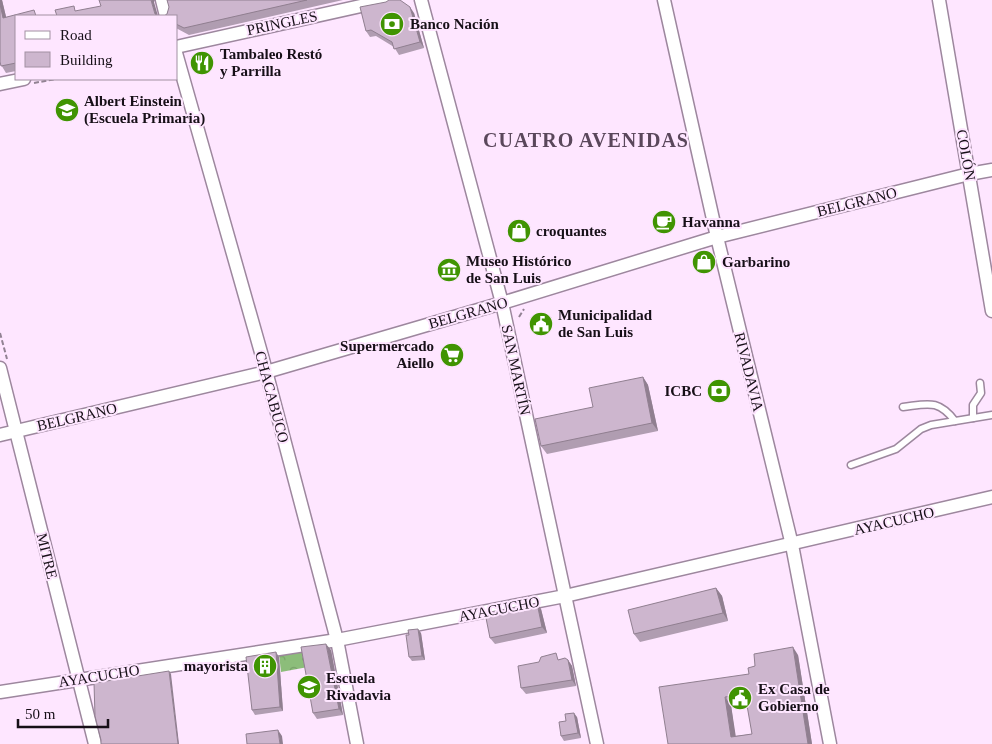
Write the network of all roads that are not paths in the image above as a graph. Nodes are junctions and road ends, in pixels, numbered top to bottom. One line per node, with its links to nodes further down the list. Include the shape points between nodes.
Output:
1 (162, 0): 6 (street)
2 (388, 0): 7 (street, PRINGLES)
3 (421, 0): 14 (street, SAN MARTÍN)
4 (664, 0): 13 (street, RIVADAVIA)
5 (939, 0): 12 (street, COLÓN)
6 (166, 15)
7 (178, 47)
8 (178, 60): 17 (street, CHACABUCO)
9 (19, 80): 10 (street)
10 (0, 84)
11 (992, 170): 12 (street, BELGRANO)
12 (969, 174): 13 (street, BELGRANO); 15 (street, COLÓN)
13 (717, 237): 14 (street, BELGRANO); 27 (street, RIVADAVIA)
14 (502, 303): 17 (street, BELGRANO); 28 (street, SAN MARTÍN)
15 (992, 311)
16 (0, 368): 23 (street, MITRE)
17 (266, 372): 23 (street, BELGRANO); 29 (street, CHACABUCO)
18 (980, 383): 21 (lane, via 981,393 973,405)
19 (903, 406): 22 (lane, via 937,404)
20 (992, 415): 21 (lane)
21 (973, 418): 22 (lane)
22 (955, 421): 25 (lane, via 921,429 896,450)
23 (16, 432): 24 (street, BELGRANO); 30 (street, MITRE)
24 (0, 435)
25 (851, 465)
26 (992, 497): 27 (street, AYACUCHO)
27 (792, 545): 28 (street, AYACUCHO); 35 (street, RIVADAVIA)
28 (565, 596): 29 (street, AYACUCHO); 34 (street, SAN MARTÍN)
29 (337, 640): 30 (street, AYACUCHO); 33 (street, CHACABUCO)
30 (79, 679): 31 (street, AYACUCHO); 32 (street, MITRE)
31 (0, 692)
32 (95, 744)
33 (357, 744)
34 (597, 744)
35 (830, 744)

